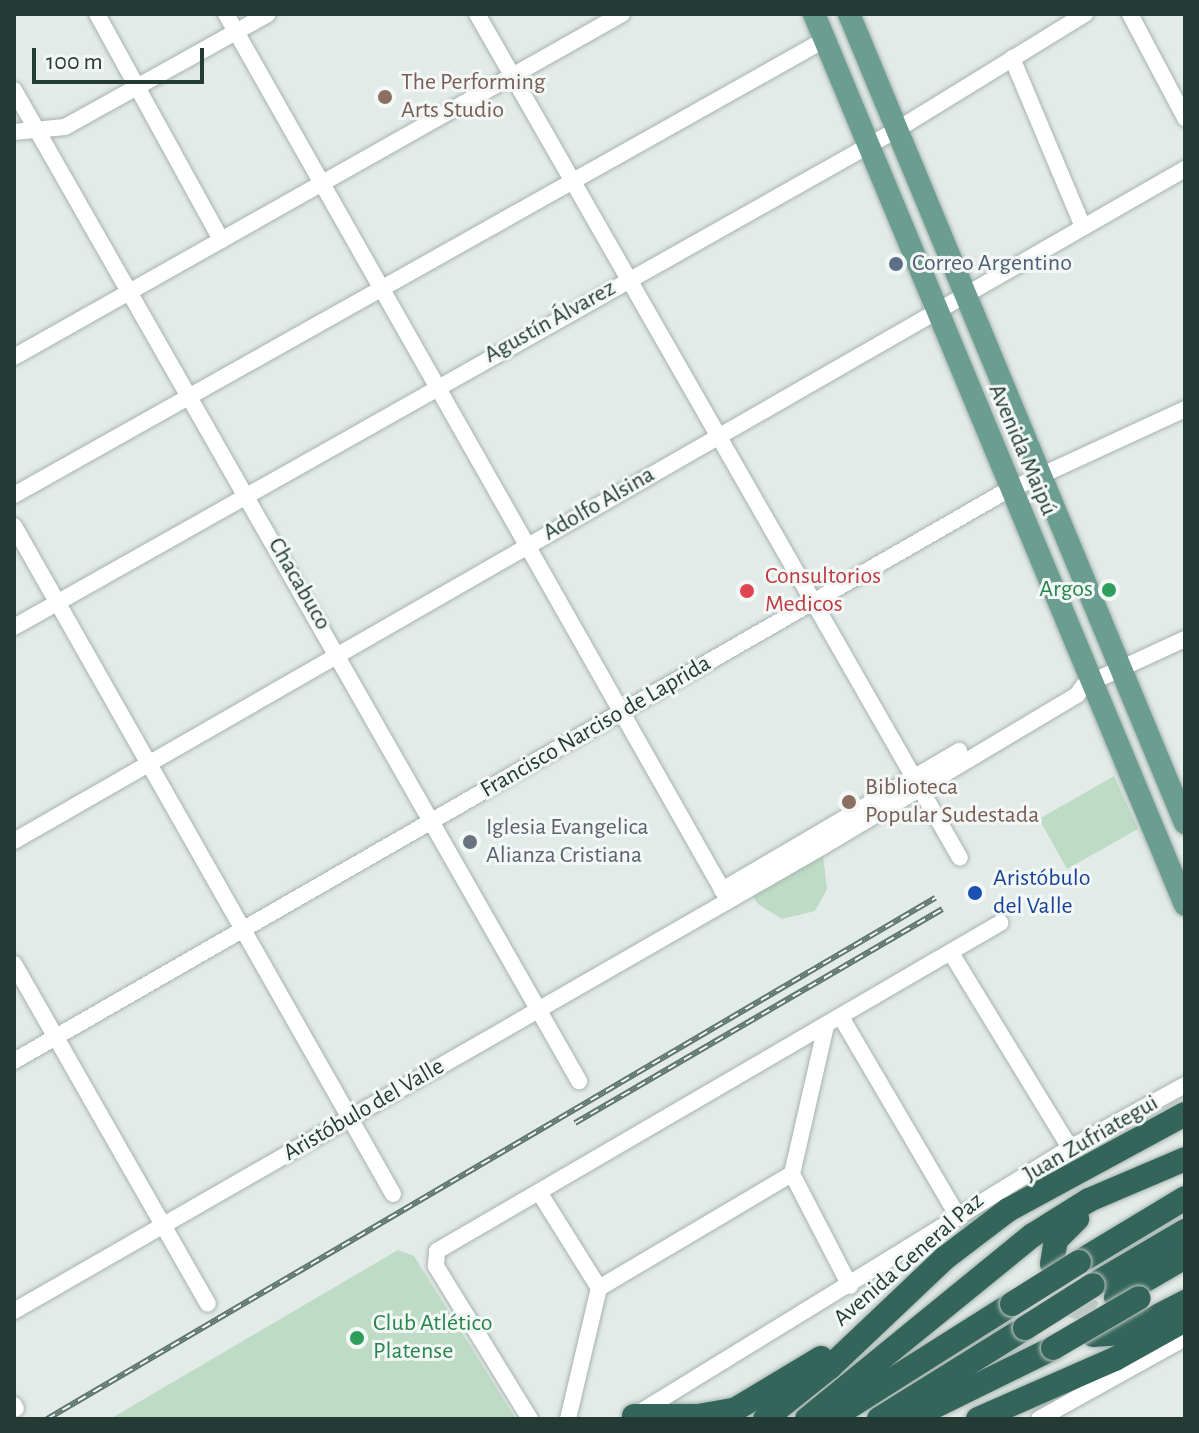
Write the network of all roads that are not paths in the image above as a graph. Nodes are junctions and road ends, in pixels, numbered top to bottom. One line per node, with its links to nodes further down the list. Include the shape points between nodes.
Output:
1 (97, 14): 14 (street)
2 (226, 14): 10 (street)
3 (268, 14): 10 (street)
4 (477, 14): 13 (street)
5 (622, 14): 13 (street)
6 (814, 14): 11 (main road, Avenida Maipú)
7 (849, 14): 17 (main road, Avenida Maipú)
8 (1085, 14): 12 (street, Agustín Álvarez)
9 (1130, 14): 16 (street)
10 (237, 33): 14 (street); 23 (street)
11 (824, 40): 20 (main road, Avenida Maipú); 22 (street)
12 (1012, 58): 17 (street, Agustín Álvarez); 24 (street)
13 (510, 76): 22 (street); 23 (street)
14 (138, 89): 19 (street, via 65,127); 25 (street)
15 (14, 90): 19 (street, Chacabuco)
16 (1185, 118)
17 (898, 129): 20 (street, Agustín Álvarez); 29 (main road, Avenida Maipú)
18 (14, 132): 19 (street)
19 (37, 132): 28 (street, Chacabuco)
20 (867, 144): 26 (street, Agustín Álvarez); 30 (main road, Avenida Maipú)
21 (1185, 169): 24 (street, Adolfo Alsina)
22 (571, 182): 26 (street); 27 (street)
23 (324, 184): 25 (street); 27 (street)
24 (1083, 227): 29 (street, Adolfo Alsina)
25 (221, 240): 28 (street)
26 (628, 280): 32 (street, Agustín Álvarez); 35 (street)
27 (381, 287): 32 (street); 33 (street)
28 (131, 291): 31 (street); 33 (street, Chacabuco)
29 (967, 295): 30 (street, Adolfo Alsina); 36 (main road, Avenida Maipú)
30 (935, 312): 35 (street, Adolfo Alsina); 37 (main road, Avenida Maipú)
31 (14, 357)
32 (438, 383): 38 (street, Agustín Álvarez); 41 (street)
33 (191, 397): 38 (street, Chacabuco); 39 (street)
34 (1185, 409): 36 (street, Francisco Narciso de Laprida)
35 (714, 437): 41 (street, Adolfo Alsina); 43 (street)
36 (1042, 480): 37 (street, Francisco Narciso de Laprida); 47 (main road, Avenida Maipú)
37 (1011, 491): 43 (street, Francisco Narciso de Laprida); 48 (main road, Avenida Maipú)
38 (246, 493): 42 (street, Agustín Álvarez); 46 (street, Chacabuco)
39 (14, 495)
40 (14, 526): 42 (street)
41 (529, 545): 46 (street, Adolfo Alsina); 49 (street)
42 (58, 602): 44 (street, Agustín Álvarez); 50 (street)
43 (812, 604): 49 (street, Francisco Narciso de Laprida); 51 (street)
44 (14, 627)
45 (1185, 639): 47 (street, Aristóbulo del Valle)
46 (340, 654): 50 (street, Adolfo Alsina); 52 (street, Chacabuco)
47 (1122, 668): 48 (street, Aristóbulo del Valle); 53 (main road, Avenida Maipú)
48 (1088, 684): 51 (street, Aristóbulo del Valle, via 1077,695); 57 (main road, Avenida Maipú)
49 (623, 711): 52 (street, Francisco Narciso de Laprida); 56 (street)
50 (148, 764): 54 (street, Adolfo Alsina); 59 (street)
51 (916, 783): 55 (street); 56 (street, Aristóbulo del Valle)
52 (432, 822): 59 (street, Francisco Narciso de Laprida); 62 (street, Chacabuco)
53 (1185, 823)
54 (14, 841)
55 (960, 858)
56 (725, 895): 62 (street, Aristóbulo del Valle)
57 (1185, 905)
58 (1000, 923): 60 (street)
59 (244, 930): 64 (street, Francisco Narciso de Laprida); 68 (street)
60 (951, 953): 63 (street); 70 (street)
61 (14, 964): 64 (street)
62 (539, 1009): 66 (street, Chacabuco); 68 (street, Aristóbulo del Valle)
63 (833, 1021): 73 (street); 74 (street); 77 (street)
64 (55, 1037): 65 (street, Francisco Narciso de Laprida); 79 (street)
65 (14, 1061)
66 (579, 1081)
67 (1185, 1085): 70 (street, Juan Zufriategui)
68 (351, 1118): 75 (street); 79 (street, Aristóbulo del Valle)
69 (1178, 1125): 86 (highway, Avenida General Paz, via 1008,1210); 95 (highway, via 1015,1230 903,1326)
70 (1070, 1148): 77 (street, Juan Zufriategui)
71 (1185, 1159): 78 (highway)
72 (1185, 1172): 78 (highway, via 1069,1224 1044,1269 1039,1249)
73 (792, 1174): 83 (street); 85 (street)
74 (539, 1192): 85 (street); 97 (street, via 434,1256)
75 (393, 1194)
76 (1185, 1198): 101 (highway, bridge)
77 (959, 1218): 83 (street, Juan Zufriategui)
78 (1058, 1218): 95 (highway)
79 (163, 1227): 88 (street); 90 (street, Aristóbulo del Valle)
80 (1185, 1231): 94 (highway, bridge, via 1093,1285)
81 (1185, 1257): 89 (highway)
82 (1185, 1271): 89 (highway)
83 (850, 1286): 96 (street, Juan Zufriategui)
84 (1185, 1286): 89 (highway, via 1138,1314)
85 (599, 1288): 98 (street)
86 (900, 1299): 96 (highway, via 751,1403 698,1416); 99 (highway, Avenida General Paz, via 830,1367)
87 (1185, 1302): 92 (highway, via 1125,1333)
88 (208, 1304)
89 (1124, 1305): 94 (highway)
90 (14, 1311)
91 (1185, 1320): 104 (highway, via 1115,1359)
92 (1093, 1335)
93 (1185, 1338): 105 (street)
94 (1041, 1339): 102 (highway); 103 (highway, via 970,1391)
95 (865, 1368): 100 (highway)
96 (631, 1417)
97 (530, 1419)
98 (568, 1419)
99 (765, 1419)
100 (807, 1419)
101 (830, 1419)
102 (879, 1419)
103 (909, 1419)
104 (978, 1419)
105 (1039, 1419)

